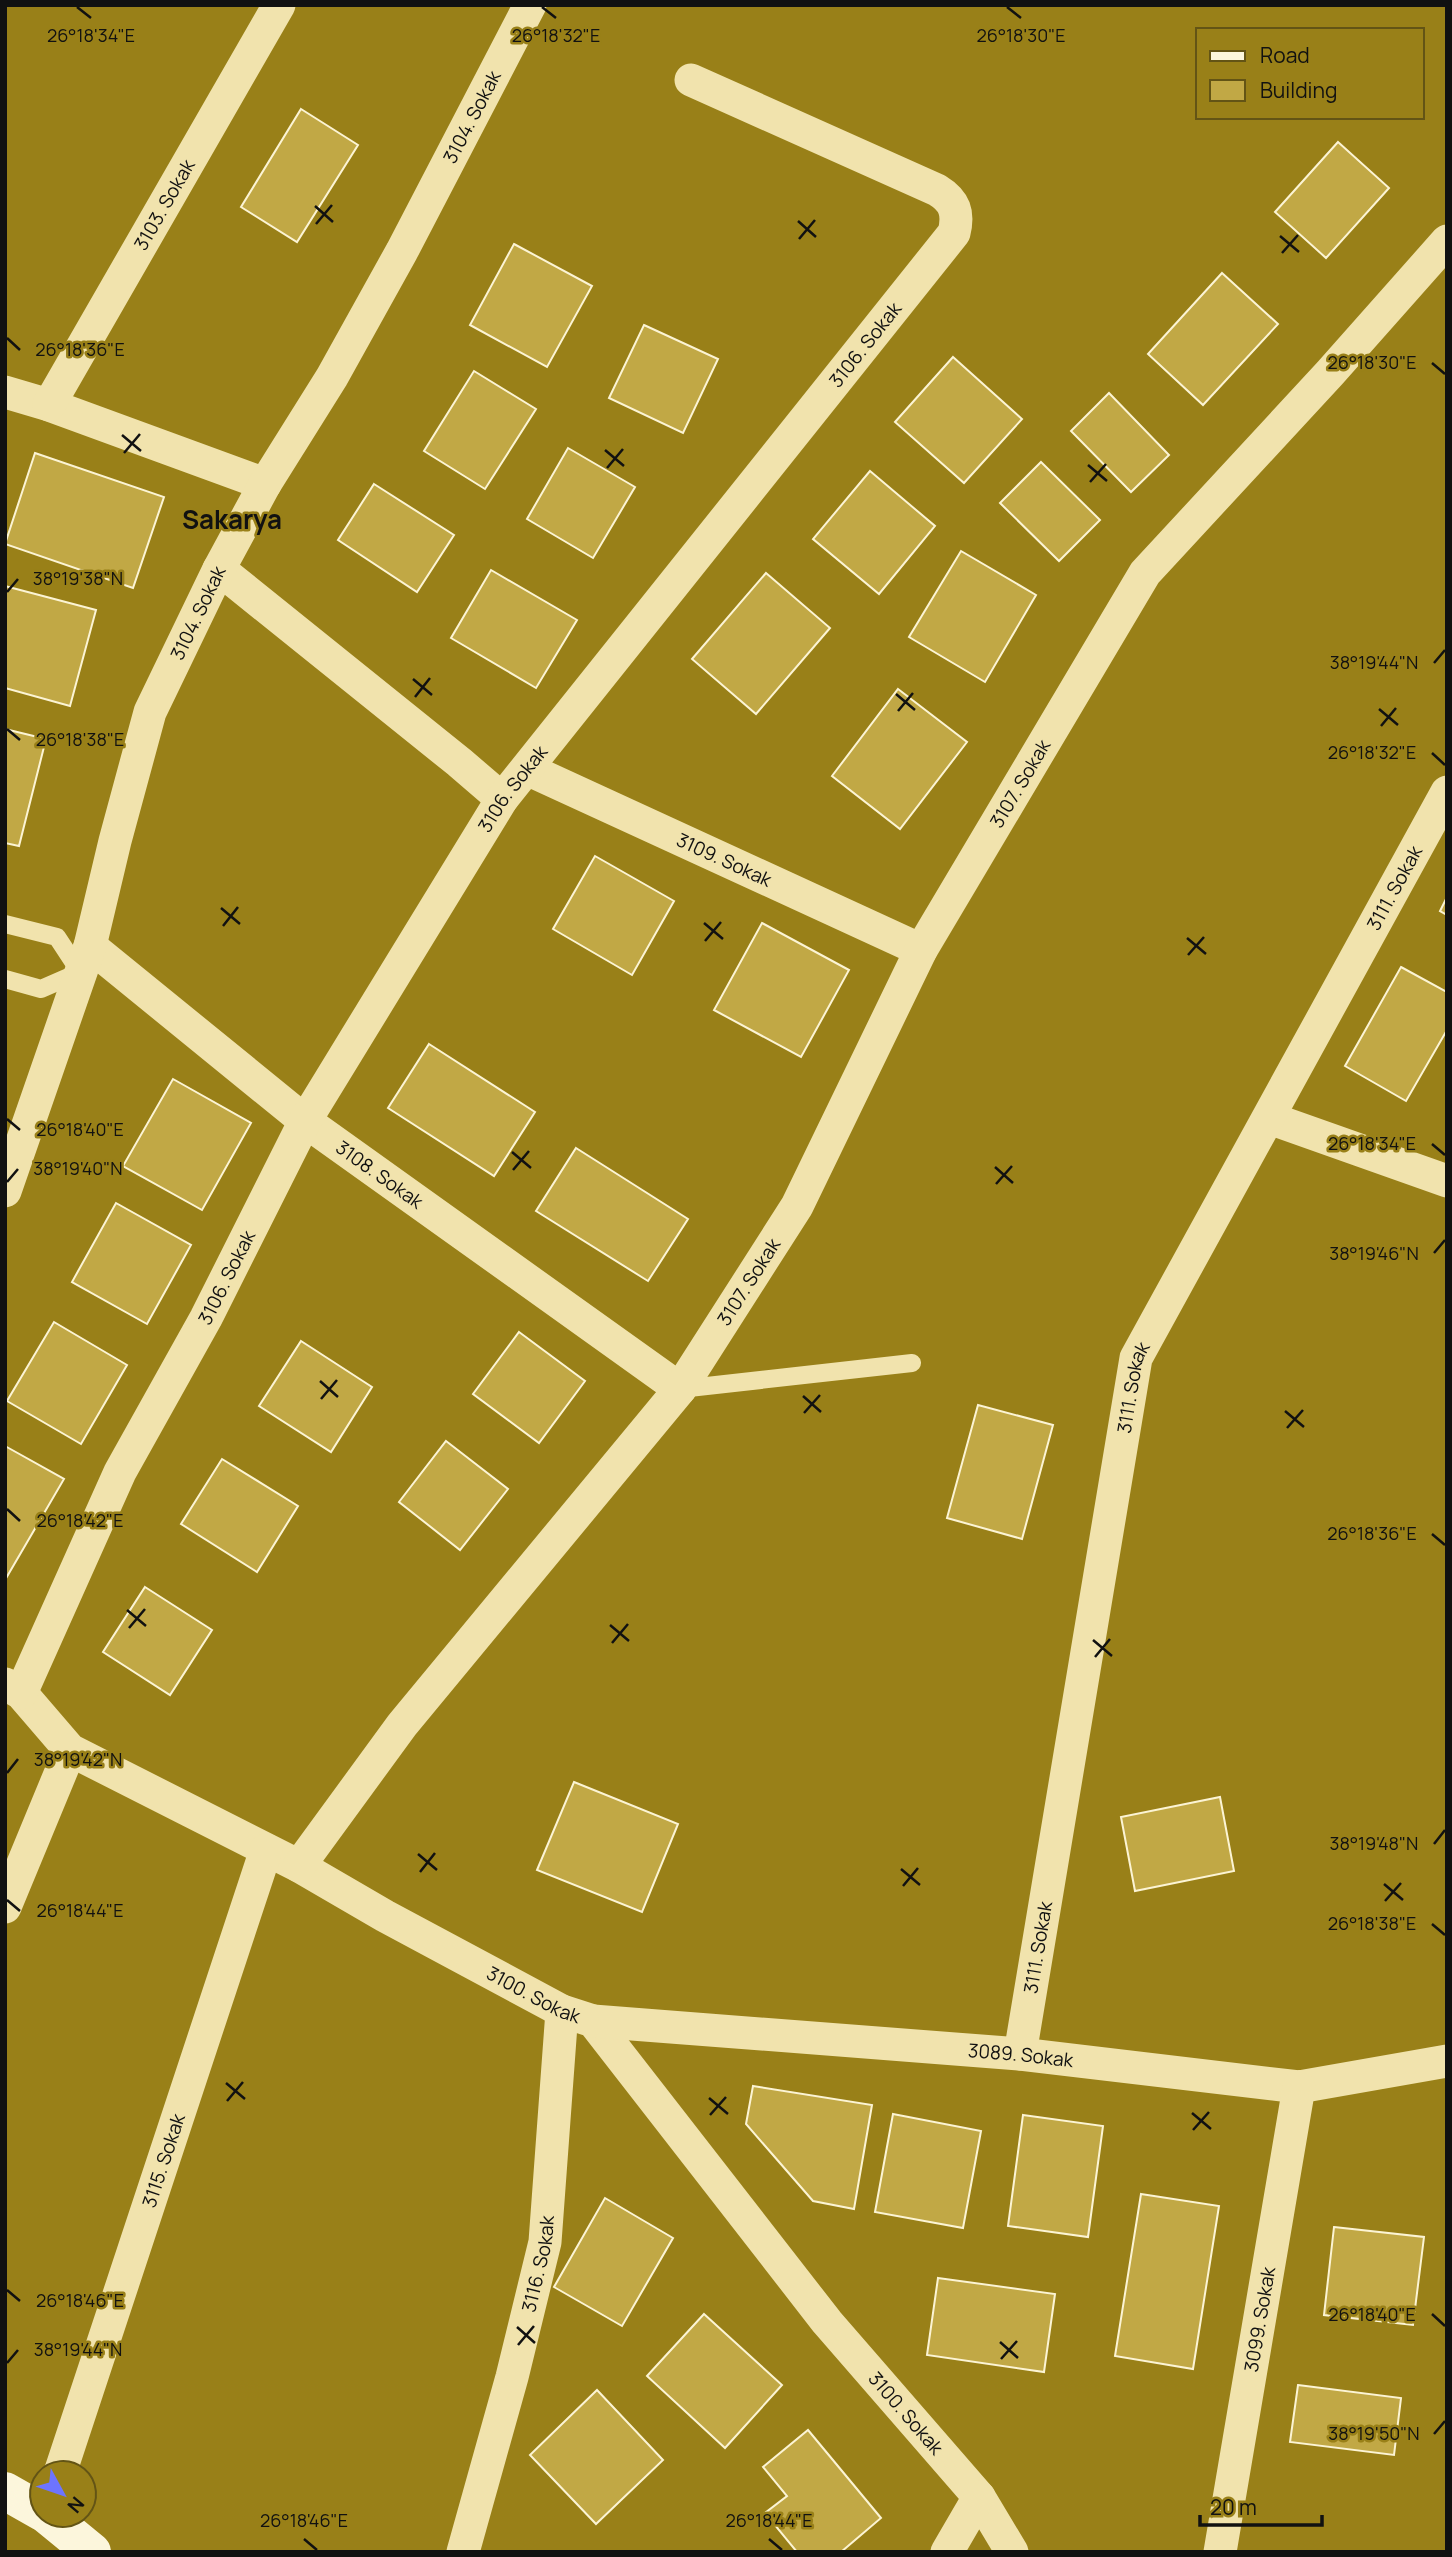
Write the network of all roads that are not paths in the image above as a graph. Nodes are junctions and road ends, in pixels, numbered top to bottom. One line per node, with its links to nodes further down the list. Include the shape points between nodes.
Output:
1 (279, 5): 6 (street, 3103. Sokak)
2 (530, 5): 7 (street, 3104. Sokak, via 402,251 332,377)
3 (691, 80): 9 (street, 3106. Sokak, via 937,190 949,197 955,208 954,233)
4 (1447, 241): 13 (street, 3107. Sokak, via 1145,573)
5 (5, 392): 6 (street)
6 (49, 405): 7 (street)
7 (265, 484): 8 (street, 3104. Sokak)
8 (219, 569): 11 (street); 14 (street, 3104. Sokak, via 150,712)
9 (527, 769): 11 (street, 3106. Sokak); 13 (street, 3109. Sokak)
10 (1447, 792): 16 (street, 3111. Sokak)
11 (502, 799): 17 (street, 3106. Sokak)
12 (5, 925): 14 (lane, via 57,937)
13 (921, 950): 21 (street, 3107. Sokak, via 797,1206)
14 (85, 959): 15 (lane, via 41,989); 17 (street, 3108. Sokak); 19 (street, 3104. Sokak)
15 (5, 979)
16 (1269, 1118): 18 (street); 28 (street, 3111. Sokak, via 1136,1358)
17 (305, 1121): 21 (street, 3108. Sokak); 22 (street, 3106. Sokak, via 206,1318 120,1472)
18 (1447, 1181)
19 (5, 1191)
20 (912, 1363): 21 (lane)
21 (680, 1389): 25 (street, 3107. Sokak, via 402,1725)
22 (13, 1688): 23 (street, 3100. Sokak)
23 (70, 1750): 24 (street, 3100. Sokak); 26 (street)
24 (266, 1850): 25 (street, 3100. Sokak); 31 (street, 3115. Sokak)
25 (299, 1866): 27 (street, 3100. Sokak)
26 (5, 1907)
27 (578, 2016): 28 (street, 3089. Sokak); 33 (street, 3100. Sokak, via 827,2322); 37 (street, 3116. Sokak, via 545,2242)
28 (1020, 2054): 30 (street, 3089. Sokak)
29 (1447, 2061): 30 (street, 3089. Sokak)
30 (1299, 2087): 40 (street, 3099. Sokak)
31 (65, 2459)
32 (5, 2491): 34 (main road)
33 (979, 2497): 38 (street); 39 (street, 3100. Sokak)
34 (28, 2504)
35 (64, 2529): 36 (main road)
36 (92, 2552)
37 (463, 2552)
38 (947, 2552)
39 (1012, 2552)
40 (1220, 2552)

